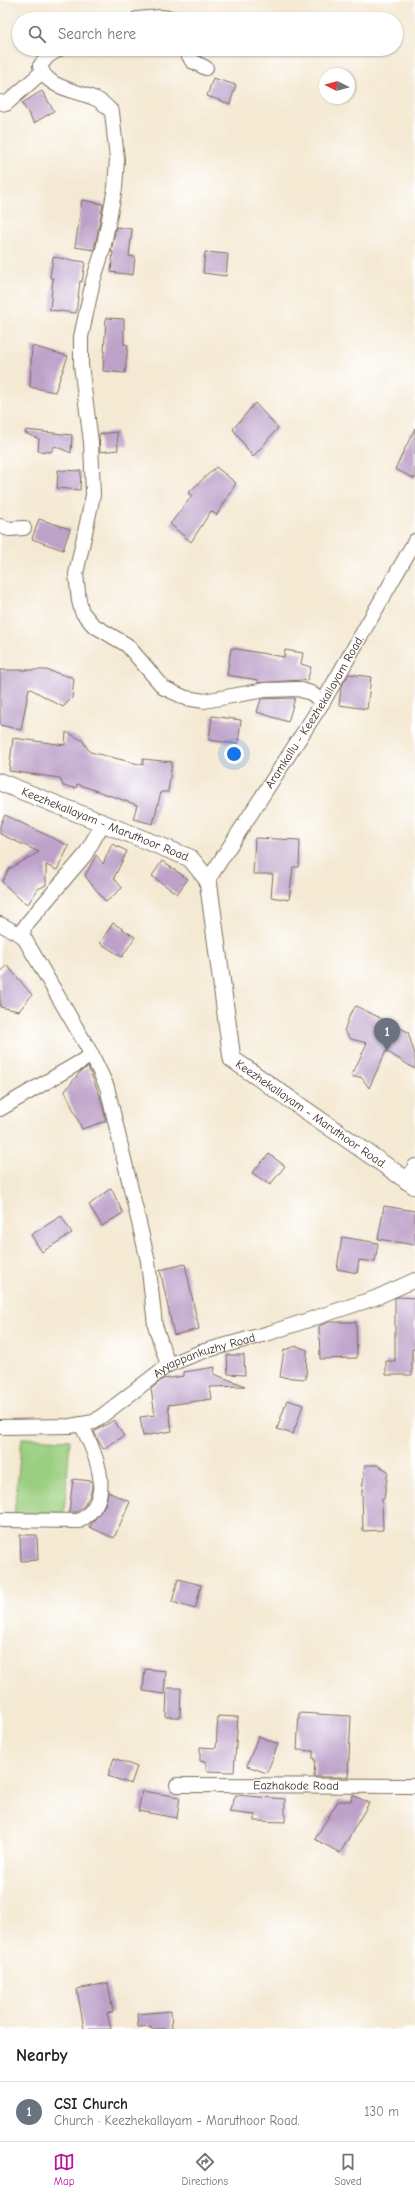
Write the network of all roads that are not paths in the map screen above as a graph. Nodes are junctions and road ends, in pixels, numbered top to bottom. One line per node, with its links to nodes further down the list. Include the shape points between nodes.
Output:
1 (50, 56): 4 (street, via 40,66)
2 (189, 56): 3 (street, via 192,61)
3 (206, 68)
4 (42, 72): 5 (street, via 6,104); 9 (street, via 55,85 98,100 112,112 117,159 115,188 103,250 93,281 81,337 81,364 91,442 93,495 76,574 82,612 93,625 127,645 164,688 186,698 204,701 265,690 298,689 311,693)
5 (0, 102)
6 (0, 526): 7 (street)
7 (24, 528)
8 (415, 541): 9 (street, Aramkallu - Keezhekallayam Road.)
9 (323, 702): 12 (street, Aramkallu - Keezhekallayam Road.)
10 (0, 782): 11 (street, Keezhekallayam - Maruthoor Road.)
11 (103, 822): 12 (street, Keezhekallayam - Maruthoor Road., via 190,858); 14 (street, via 85,855 24,928)
12 (208, 880): 18 (street, Keezhekallayam - Maruthoor Road., via 232,1059)
13 (0, 924): 14 (street)
14 (24, 936): 15 (street)
15 (92, 1055): 16 (street); 20 (street, via 107,1087 148,1261 155,1325)
16 (0, 1109)
17 (415, 1166): 18 (street)
18 (410, 1184)
19 (415, 1280): 20 (street, Ayyappankuzhy Road, via 375,1298)
20 (168, 1364): 21 (street, Ayyappankuzhy Road, via 94,1422)
21 (81, 1424): 22 (street, Ayyappankuzhy Road); 23 (street, via 94,1450 100,1474 100,1492 96,1506 89,1515 79,1521)
22 (0, 1427)
23 (2, 1520)
24 (177, 1785): 25 (street, Eazhakode Road)
25 (415, 1786)

